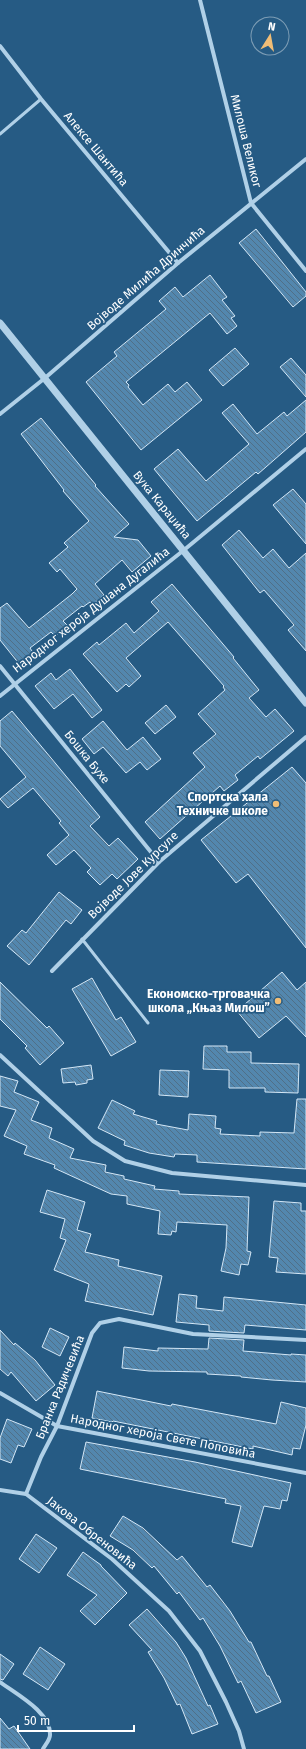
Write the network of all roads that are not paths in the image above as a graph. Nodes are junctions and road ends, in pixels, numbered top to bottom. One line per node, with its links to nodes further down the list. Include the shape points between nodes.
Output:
1 (200, 0): 6 (street, Милоша Великог)
2 (0, 46): 3 (street, Алексе Шантића)
3 (41, 99): 4 (lane); 7 (street, Алексе Шантића)
4 (0, 134)
5 (306, 159): 6 (street, Војводе Милића Дринчића)
6 (251, 203): 7 (street, Војводе Милића Дринчића); 8 (street, Милоша Великог)
7 (178, 262): 10 (street, Војводе Милића Дринчића)
8 (306, 271)
9 (0, 323): 10 (street, Вука Караџића)
10 (45, 378): 11 (street, Војводе Милића Дринчића); 13 (street, Вука Караџића)
11 (0, 414)
12 (306, 450): 13 (street, Народног хероја Душана Дугалића)
13 (184, 550): 15 (street, Народног хероја Душана Дугалића); 17 (street, Вука Караџића)
14 (0, 666): 15 (street, Бошка Бухе)
15 (15, 684): 16 (street, Народног хероја Душана Дугалића); 19 (street, Бошка Бухе)
16 (0, 696)
17 (306, 703)
18 (306, 737): 19 (street, Војводе Јове Курсуле)
19 (159, 862): 20 (street, Војводе Јове Курсуле)
20 (82, 939): 21 (street, Војводе Јове Курсуле); 22 (lane)
21 (52, 971)
22 (148, 1023)
23 (0, 1055): 24 (street, via 93,1141 125,1161 172,1173)
24 (306, 1185)
25 (306, 1340): 27 (street, Бранка Радичевића, via 192,1334 119,1319 100,1323 92,1333)
26 (0, 1393): 27 (street, Народног хероја Свете Поповића)
27 (57, 1426): 28 (street, Народног хероја Свете Поповића); 30 (street, Бранка Радичевића)
28 (306, 1473)
29 (0, 1490): 30 (street)
30 (26, 1494): 33 (street, Јакова Обреновића, via 112,1559 169,1611 200,1651 239,1731)
31 (0, 1682): 32 (street, via 33,1705 43,1716 49,1726 50,1737)
32 (43, 1749)
33 (244, 1749)

